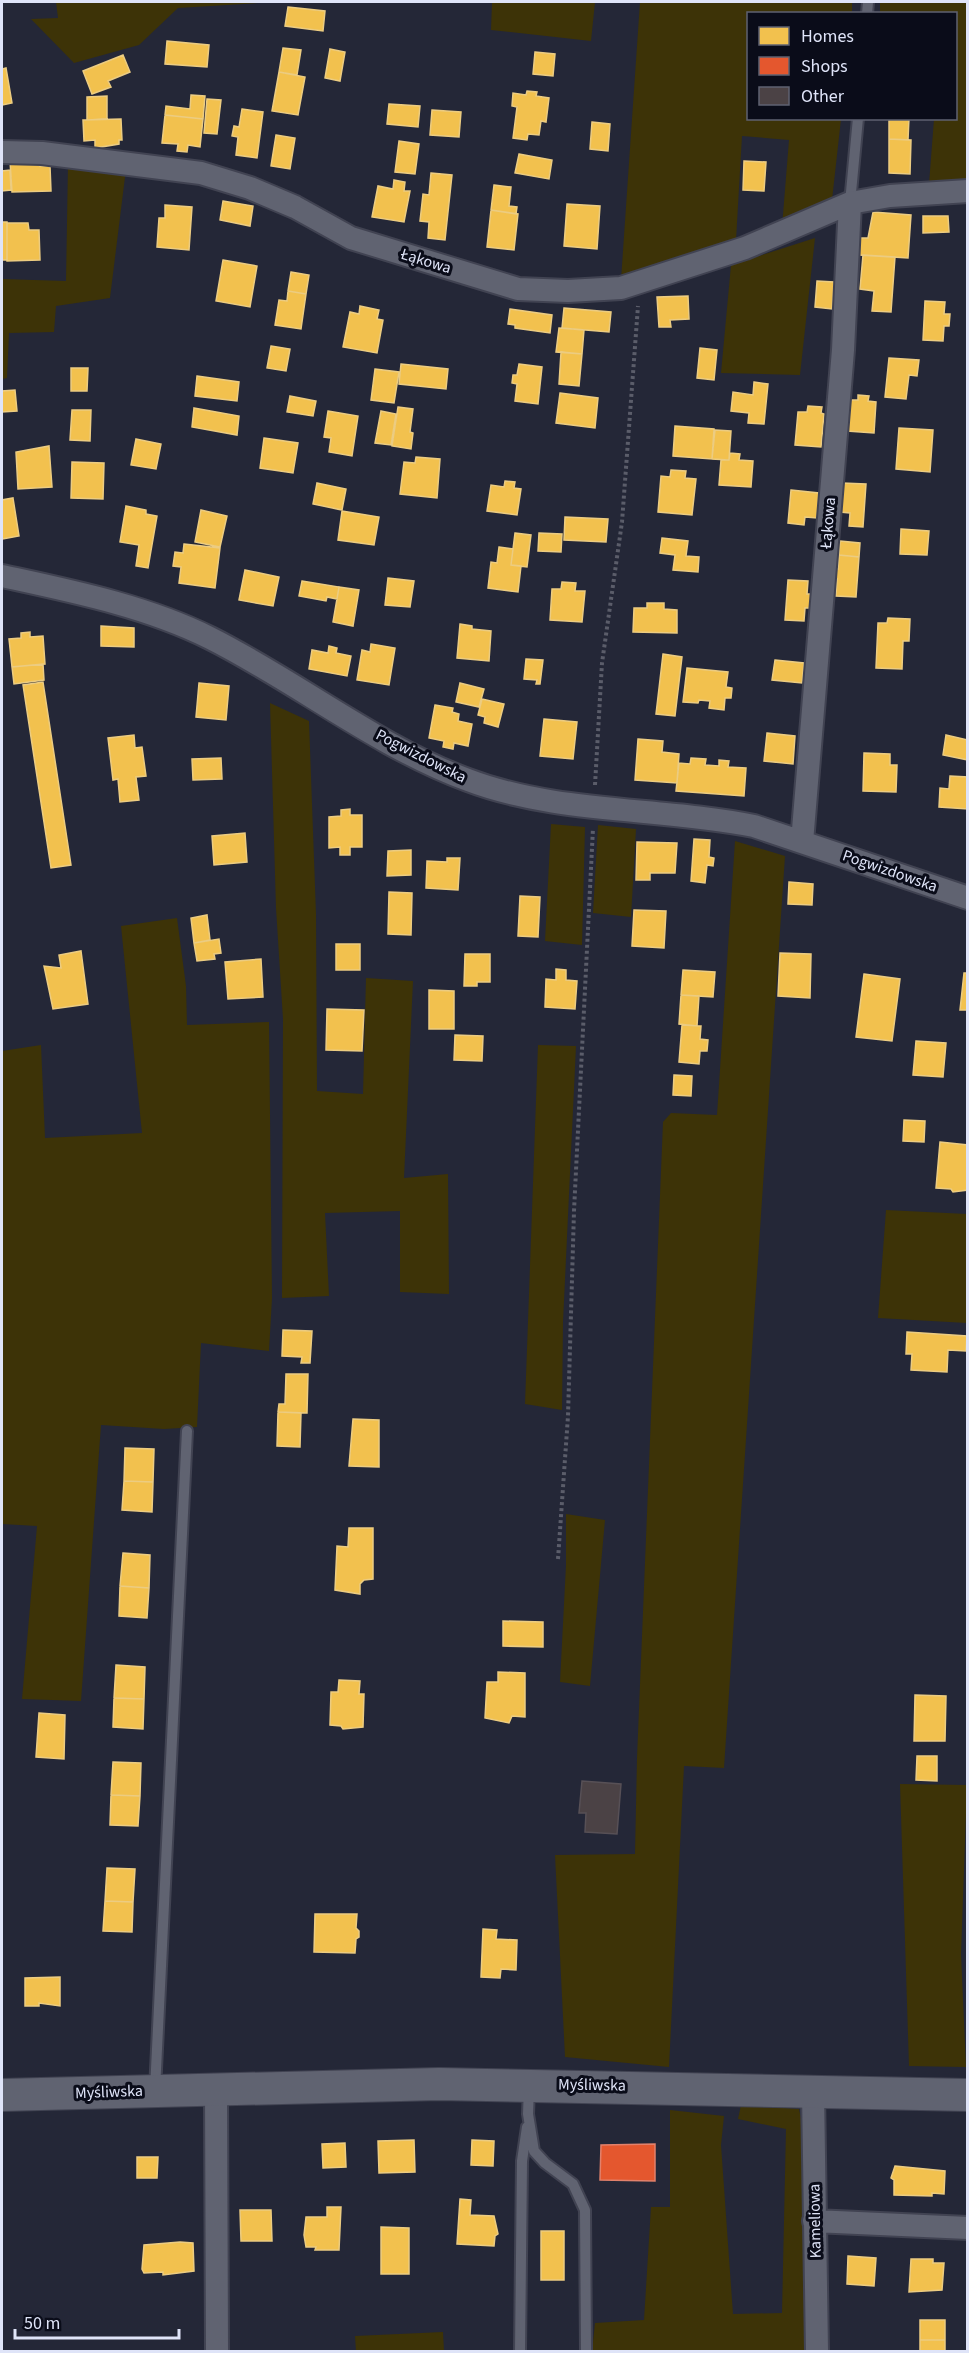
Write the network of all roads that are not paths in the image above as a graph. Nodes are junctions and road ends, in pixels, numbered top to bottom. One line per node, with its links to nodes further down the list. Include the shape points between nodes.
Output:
1 (858, 120): 4 (lane)
2 (2, 152): 4 (street, Łąkowa, via 42,153 201,174 250,188 295,207 351,238 518,289 621,288 745,248)
3 (968, 191): 4 (street, Łąkowa)
4 (850, 203): 6 (street, Łąkowa, via 842,362)
5 (2, 576): 6 (street, Pogwizdowska, via 131,608 209,637 419,758 469,781 506,792 722,819)
6 (802, 842): 7 (street, Pogwizdowska)
7 (968, 898)
8 (187, 1431): 10 (lane)
9 (216, 2088): 10 (street, Myśliwska); 14 (street, Myśliwska); 17 (street)
10 (155, 2091): 13 (street, Myśliwska)
11 (813, 2091): 12 (street, Myśliwska); 14 (street, Myśliwska); 15 (street, Kameliowa)
12 (968, 2095)
13 (2, 2096)
14 (529, 2099): 18 (lane, via 522,2161); 19 (lane, via 534,2151 573,2184 585,2210)
15 (814, 2221): 16 (street); 20 (street, Kameliowa)
16 (968, 2228)
17 (217, 2352)
18 (520, 2352)
19 (586, 2352)
20 (817, 2352)

